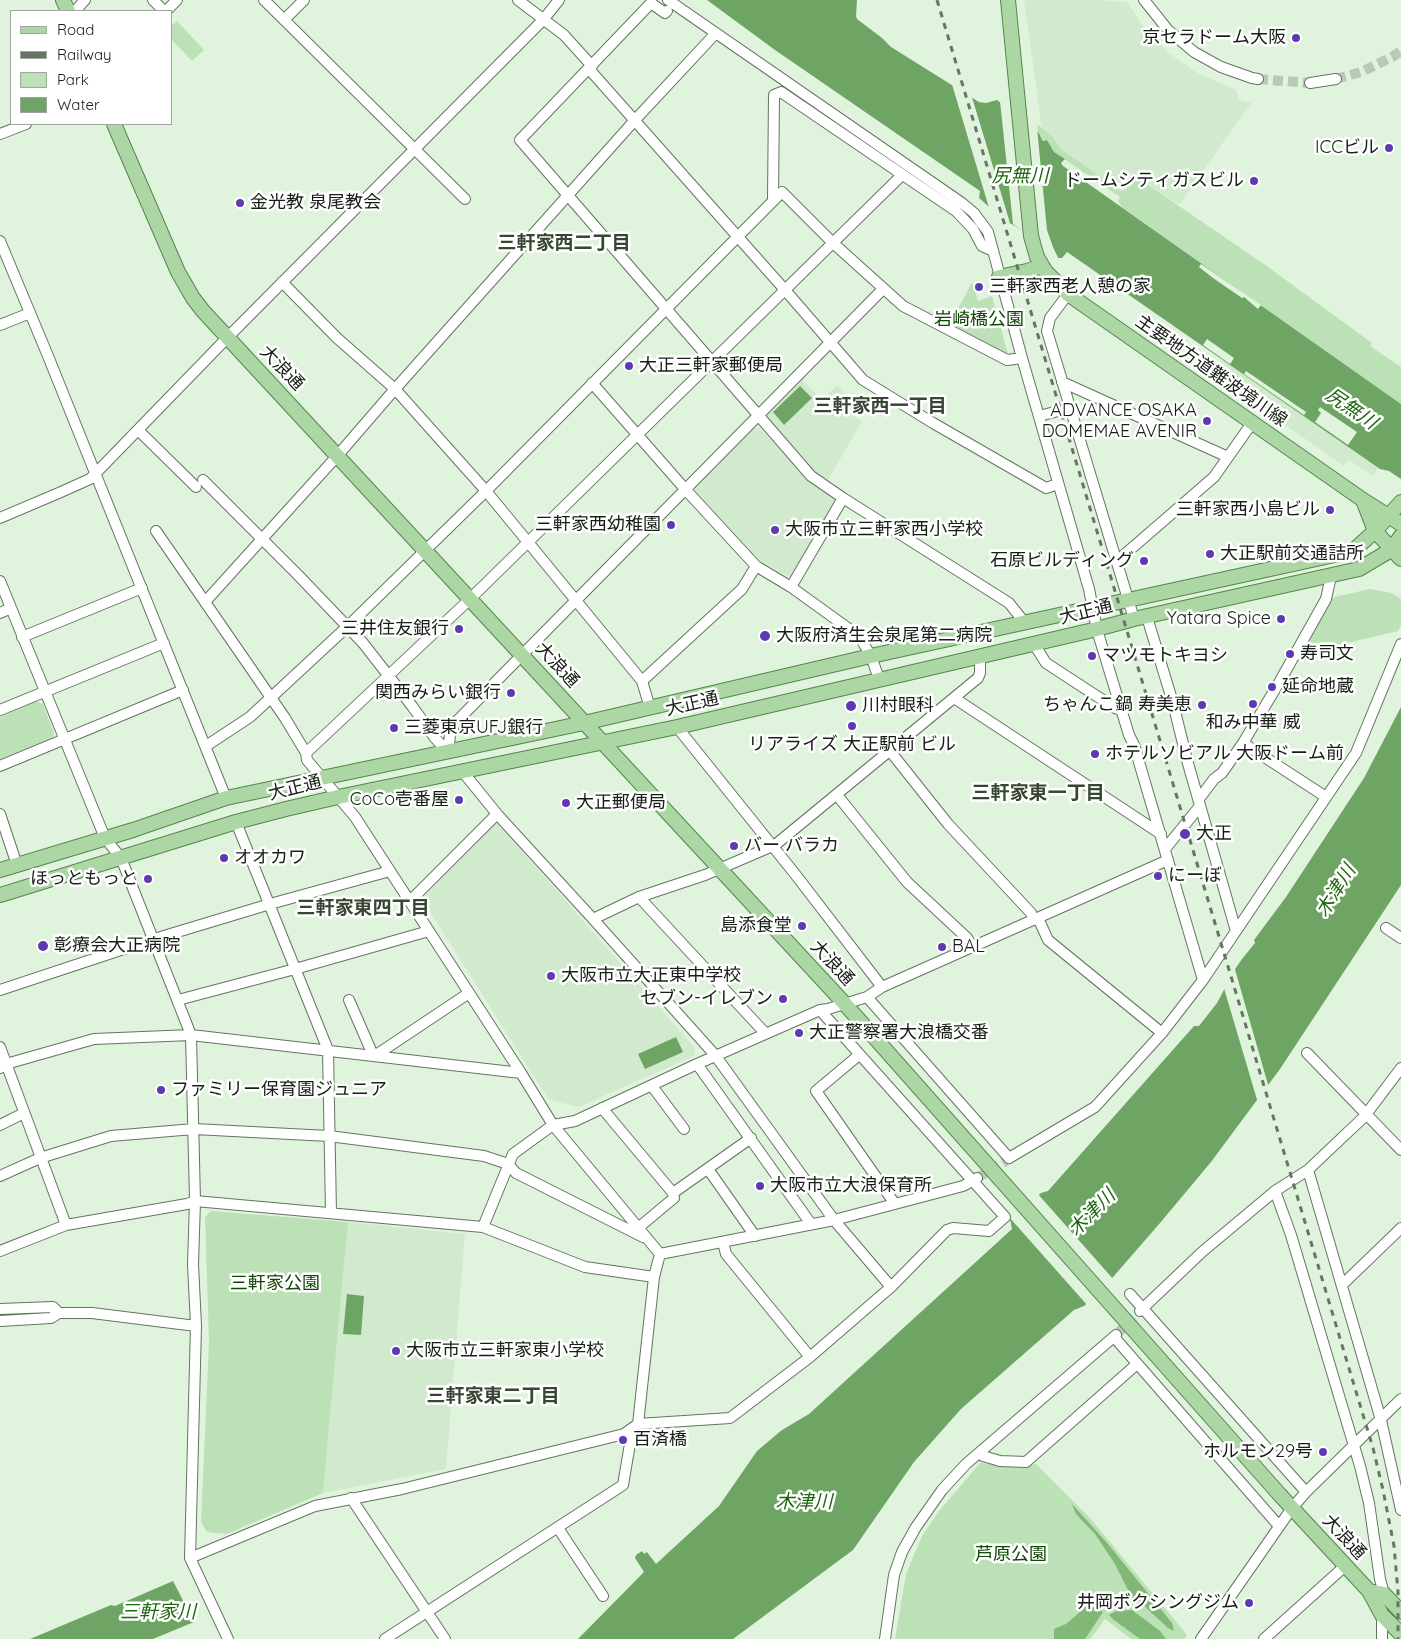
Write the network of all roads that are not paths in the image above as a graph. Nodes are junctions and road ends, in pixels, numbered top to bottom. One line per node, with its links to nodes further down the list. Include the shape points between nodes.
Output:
1 (86, 0): 12 (street)
2 (153, 0): 13 (street)
3 (177, 0): 14 (street)
4 (264, 0): 15 (street)
5 (304, 0): 15 (street)
6 (518, 0): 16 (street)
7 (560, 0): 16 (street)
8 (1008, 0): 35 (main road, 主要地方道難波境川線, via 1031,236)
9 (1144, 0): 19 (street, via 1168,30 1194,52 1221,67)
10 (650, 1): 11 (street, via 665,13); 18 (street)
11 (668, 5): 17 (street)
12 (76, 10)
13 (164, 10)
14 (166, 10)
15 (284, 20): 26 (street)
16 (543, 20): 18 (street, via 564,34); 26 (street)
17 (716, 34): 22 (street); 34 (street, via 962,203 981,221)
18 (590, 68): 22 (street); 28 (street, via 520,140)
19 (1258, 78)
20 (1336, 79): 21 (street)
21 (1310, 83)
22 (635, 120): 28 (street); 31 (street)
23 (23, 125): 25 (street)
24 (114, 125): 44 (main road, 大浪通, via 184,285)
25 (0, 134)
26 (415, 149): 29 (street); 37 (street)
27 (902, 175): 30 (street, via 781,92 774,95); 33 (street); 34 (street, via 956,211 973,229 982,246)
28 (568, 195): 41 (street); 50 (street)
29 (465, 199)
30 (773, 200): 31 (street); 33 (street, via 782,192)
31 (738, 237): 39 (street); 41 (street)
32 (0, 241): 42 (street)
33 (833, 243): 38 (street); 39 (street)
34 (993, 251): 36 (street)
35 (1042, 266): 36 (main road); 40 (main road, 主要地方道難波境川線)
36 (999, 277): 46 (street)
37 (282, 282): 44 (street); 50 (street, via 336,338)
38 (883, 289): 45 (street); 46 (street, via 903,306 1007,360)
39 (785, 290): 45 (street); 47 (street)
40 (1068, 294): 48 (street, via 1050,318 1047,330); 54 (main road, 主要地方道難波境川線)
41 (667, 309): 47 (street); 49 (street)
42 (30, 313): 43 (street); 59 (street)
43 (0, 325)
44 (227, 338): 55 (street); 57 (main road, 大浪通)
45 (830, 342): 52 (street); 60 (street, via 863,380 933,424 1046,488)
46 (1022, 358): 53 (street)
47 (712, 361): 52 (street); 56 (street)
48 (1062, 382): 51 (street); 58 (street)
49 (592, 383): 56 (street); 62 (street)
50 (395, 389): 57 (street); 62 (street)
51 (1070, 408): 53 (street); 76 (street)
52 (758, 415): 61 (street); 63 (street, via 812,476)
53 (1039, 416): 60 (street)
54 (1252, 423): 58 (street); 64 (main road, 主要地方道難波境川線)
55 (138, 430): 59 (street); 72 (street)
56 (638, 435): 61 (street); 73 (street)
57 (338, 455): 72 (street); 74 (main road, 大浪通)
58 (1228, 457): 76 (street, via 1214,477)
59 (95, 474): 67 (street); 81 (street)
60 (1058, 484): 86 (street)
61 (685, 489): 77 (street); 83 (street)
62 (486, 492): 73 (street); 74 (street)
63 (843, 498): 80 (street); 90 (street, via 1009,602)
64 (1363, 500): 66 (main road, 主要地方道難波境川線); 70 (main road)
65 (1401, 502): 66 (main road, 大正通)
66 (1389, 515): 68 (main road, 主要地方道難波境川線); 70 (main road, 大正通)
67 (0, 518)
68 (1401, 524)
69 (156, 531): 85 (street)
70 (1375, 531): 75 (main road); 84 (main road, 大正通, via 1353,551)
71 (1401, 536): 75 (main road)
72 (262, 539): 85 (street); 91 (street)
73 (529, 542): 82 (street); 83 (street)
74 (425, 550): 82 (main road, 大浪通); 91 (street)
75 (1396, 555): 78 (main road, 大正通)
76 (1117, 561): 84 (street)
77 (756, 566): 80 (street); 102 (street, via 742,590)
78 (1331, 576): 89 (main road, 大正通); 114 (street, via 1326,600)
79 (0, 581): 87 (street)
80 (791, 587): 98 (street, via 859,636)
81 (142, 588): 93 (street); 94 (street)
82 (470, 599): 97 (main road, 大浪通); 100 (street)
83 (576, 600): 97 (street); 102 (street)
84 (1128, 600): 86 (main road, 大正通); 89 (street)
85 (205, 602): 105 (street)
86 (1093, 607): 90 (main road, 大正通); 92 (street)
87 (11, 608): 88 (street); 93 (street)
88 (0, 612)
89 (1141, 618): 92 (main road, 大正通); 126 (street, via 1173,703)
90 (1025, 623): 98 (main road, 大正通)
91 (348, 626): 100 (street); 105 (street)
92 (1097, 630): 95 (main road, 大正通); 109 (street)
93 (22, 637): 104 (street)
94 (164, 643): 103 (street); 104 (street)
95 (1034, 644): 99 (main road, 大正通); 109 (street, via 1046,663)
96 (1401, 644): 124 (street, via 1356,754)
97 (522, 655): 110 (main road, 大浪通); 117 (street, via 455,724)
98 (871, 656): 101 (street); 107 (main road, 大正通)
99 (980, 656): 101 (main road, 大正通); 106 (street, via 978,678)
100 (389, 676): 117 (street); 118 (street)
101 (879, 679): 111 (main road, 大正通)
102 (642, 681): 107 (street)
103 (183, 690): 112 (street); 115 (street)
104 (44, 691): 108 (street); 112 (street)
105 (271, 698): 115 (street, via 250,717); 118 (street)
106 (954, 698): 116 (street); 130 (street)
107 (650, 708): 110 (main road, 大正通)
108 (0, 710)
109 (1121, 710): 130 (street)
110 (584, 723): 113 (main road, 大浪通); 117 (main road, 大正通)
111 (677, 727): 113 (main road, 大正通); 132 (street)
112 (64, 740): 119 (street); 131 (street)
113 (602, 742): 120 (main road, 大正通); 137 (main road, 大浪通)
114 (1242, 743): 124 (street); 126 (street)
115 (206, 746): 125 (street)
116 (890, 751): 122 (street); 145 (street, via 948,824)
117 (448, 752): 121 (main road, 大正通)
118 (306, 753): 121 (street, via 307,760)
119 (0, 766)
120 (463, 772): 123 (main road, 大正通); 128 (street)
121 (322, 778): 123 (street); 125 (main road, 大正通)
122 (837, 795): 132 (street); 151 (street, via 907,882)
123 (338, 797): 129 (main road, 大正通); 139 (street)
124 (1326, 797): 148 (street)
125 (226, 798): 131 (main road, 大正通)
126 (1199, 803): 133 (street); 148 (street)
127 (0, 814): 136 (street)
128 (497, 814): 142 (street); 144 (street)
129 (236, 822): 134 (main road, 大正通); 143 (street)
130 (1161, 834): 133 (street)
131 (104, 838): 134 (street); 136 (main road, 大正通)
132 (773, 846): 137 (street); 154 (street)
133 (1165, 849): 135 (street)
134 (121, 858): 140 (main road, 大正通); 150 (street)
135 (1168, 860): 145 (street); 153 (street)
136 (17, 864): 138 (main road, 大正通)
137 (719, 869): 141 (street); 160 (main road, 大浪通)
138 (0, 870)
139 (390, 871): 142 (street); 143 (street)
140 (0, 895)
141 (639, 897): 144 (street); 162 (street)
142 (410, 901): 147 (street)
143 (270, 904): 150 (street); 152 (street)
144 (593, 919): 170 (street)
145 (1036, 919): 151 (street); 163 (street, via 1048,940)
146 (1386, 928): 149 (street)
147 (430, 931): 152 (street); 156 (street)
148 (1236, 931): 153 (street)
149 (1401, 938)
150 (154, 939): 155 (street); 158 (street)
151 (972, 946): 154 (street)
152 (296, 969): 158 (street); 166 (street)
153 (1204, 980): 163 (street)
154 (882, 987): 157 (street)
155 (0, 990)
156 (469, 993): 168 (street); 174 (street)
157 (867, 997): 160 (street); 163 (street, via 1007,1160 1095,1107)
158 (178, 1000): 164 (street)
159 (349, 1000): 168 (street)
160 (844, 1003): 161 (street); 226 (main road, 大浪通)
161 (820, 1010): 162 (street); 169 (street)
162 (765, 1033): 170 (street)
163 (1162, 1033)
164 (191, 1035): 166 (street); 172 (street, via 94,1039); 181 (street)
165 (0, 1047): 172 (street)
166 (328, 1050): 168 (street); 183 (street)
167 (1307, 1053): 178 (street)
168 (375, 1055): 174 (street)
169 (859, 1055): 191 (street); 195 (street, via 816,1091)
170 (715, 1056): 171 (street); 197 (street)
171 (697, 1064): 175 (street); 184 (street)
172 (3, 1066): 177 (street)
173 (1401, 1068): 178 (street)
174 (520, 1073): 180 (street)
175 (652, 1086): 176 (street); 182 (street)
176 (602, 1108): 180 (street, via 575,1121); 193 (street)
177 (24, 1113): 179 (street); 186 (street)
178 (1366, 1114): 185 (street); 189 (street)
179 (0, 1125)
180 (553, 1125): 187 (street, via 513,1154); 201 (street)
181 (194, 1129): 183 (street); 186 (street, via 111,1136); 194 (street)
182 (684, 1129)
183 (329, 1136): 187 (street, via 484,1156); 196 (street)
184 (751, 1138): 188 (street); 198 (street)
185 (1401, 1150)
186 (40, 1158): 190 (street); 199 (street)
187 (508, 1164): 200 (street); 204 (street, via 516,1173)
188 (708, 1169): 193 (street); 203 (street)
189 (1308, 1170): 192 (street); 209 (street)
190 (0, 1176)
191 (975, 1179): 195 (street, via 963,1186); 210 (street, via 1005,1216 989,1231 947,1230)
192 (1275, 1190): 213 (street, via 1202,1252); 222 (street)
193 (673, 1193): 201 (street, via 674,1198)
194 (195, 1201): 196 (street); 199 (street); 216 (street, via 193,1264)
195 (895, 1204): 197 (street)
196 (332, 1213): 200 (street)
197 (834, 1220): 198 (street); 210 (street)
198 (811, 1224): 203 (street)
199 (66, 1225): 206 (street)
200 (483, 1227): 208 (street, via 586,1267)
201 (638, 1228): 204 (street)
202 (1401, 1228): 209 (street)
203 (755, 1236): 205 (street)
204 (646, 1238): 207 (street)
205 (724, 1242): 207 (street); 217 (street, via 726,1254)
206 (0, 1251)
207 (660, 1254): 208 (street)
208 (654, 1277): 221 (street)
209 (1342, 1285): 220 (street)
210 (891, 1287): 217 (street)
211 (1130, 1294): 213 (street)
212 (0, 1309): 214 (street, via 53,1306)
213 (1142, 1310): 224 (street)
214 (59, 1313): 215 (street, via 51,1318); 216 (street, via 92,1313)
215 (0, 1321)
216 (196, 1326): 230 (street)
217 (810, 1358): 221 (street, via 730,1418)
218 (1137, 1364): 223 (street, via 1026,1462 1000,1461); 223 (street, via 1115,1336); 228 (street)
219 (1401, 1399): 220 (street)
220 (1380, 1420): 222 (street); 227 (street)
221 (638, 1424): 225 (street, via 624,1434 402,1489); 229 (street, via 631,1438 623,1485)
222 (1354, 1445): 224 (street); 233 (street, via 1369,1503)
223 (980, 1453): 242 (street, via 942,1490 902,1552 894,1575)
224 (1306, 1492): 226 (street)
225 (351, 1498): 230 (street, via 315,1506); 235 (street)
226 (1292, 1508): 228 (street); 231 (main road, 大浪通)
227 (1401, 1510)
228 (1279, 1526): 243 (street)
229 (558, 1528): 234 (street); 235 (street)
230 (190, 1558): 239 (street)
231 (1345, 1566): 232 (main road, 大浪通); 244 (street)
232 (1370, 1591): 233 (main road); 237 (main road, 大浪通)
233 (1384, 1594): 236 (main road)
234 (603, 1596)
235 (428, 1611): 240 (street); 241 (street)
236 (1401, 1612)
237 (1382, 1615): 238 (main road, 大浪通); 245 (street)
238 (1401, 1634)
239 (228, 1639)
240 (385, 1639)
241 (445, 1639)
242 (885, 1639)
243 (1201, 1639)
244 (1264, 1639)
245 (1382, 1639)

